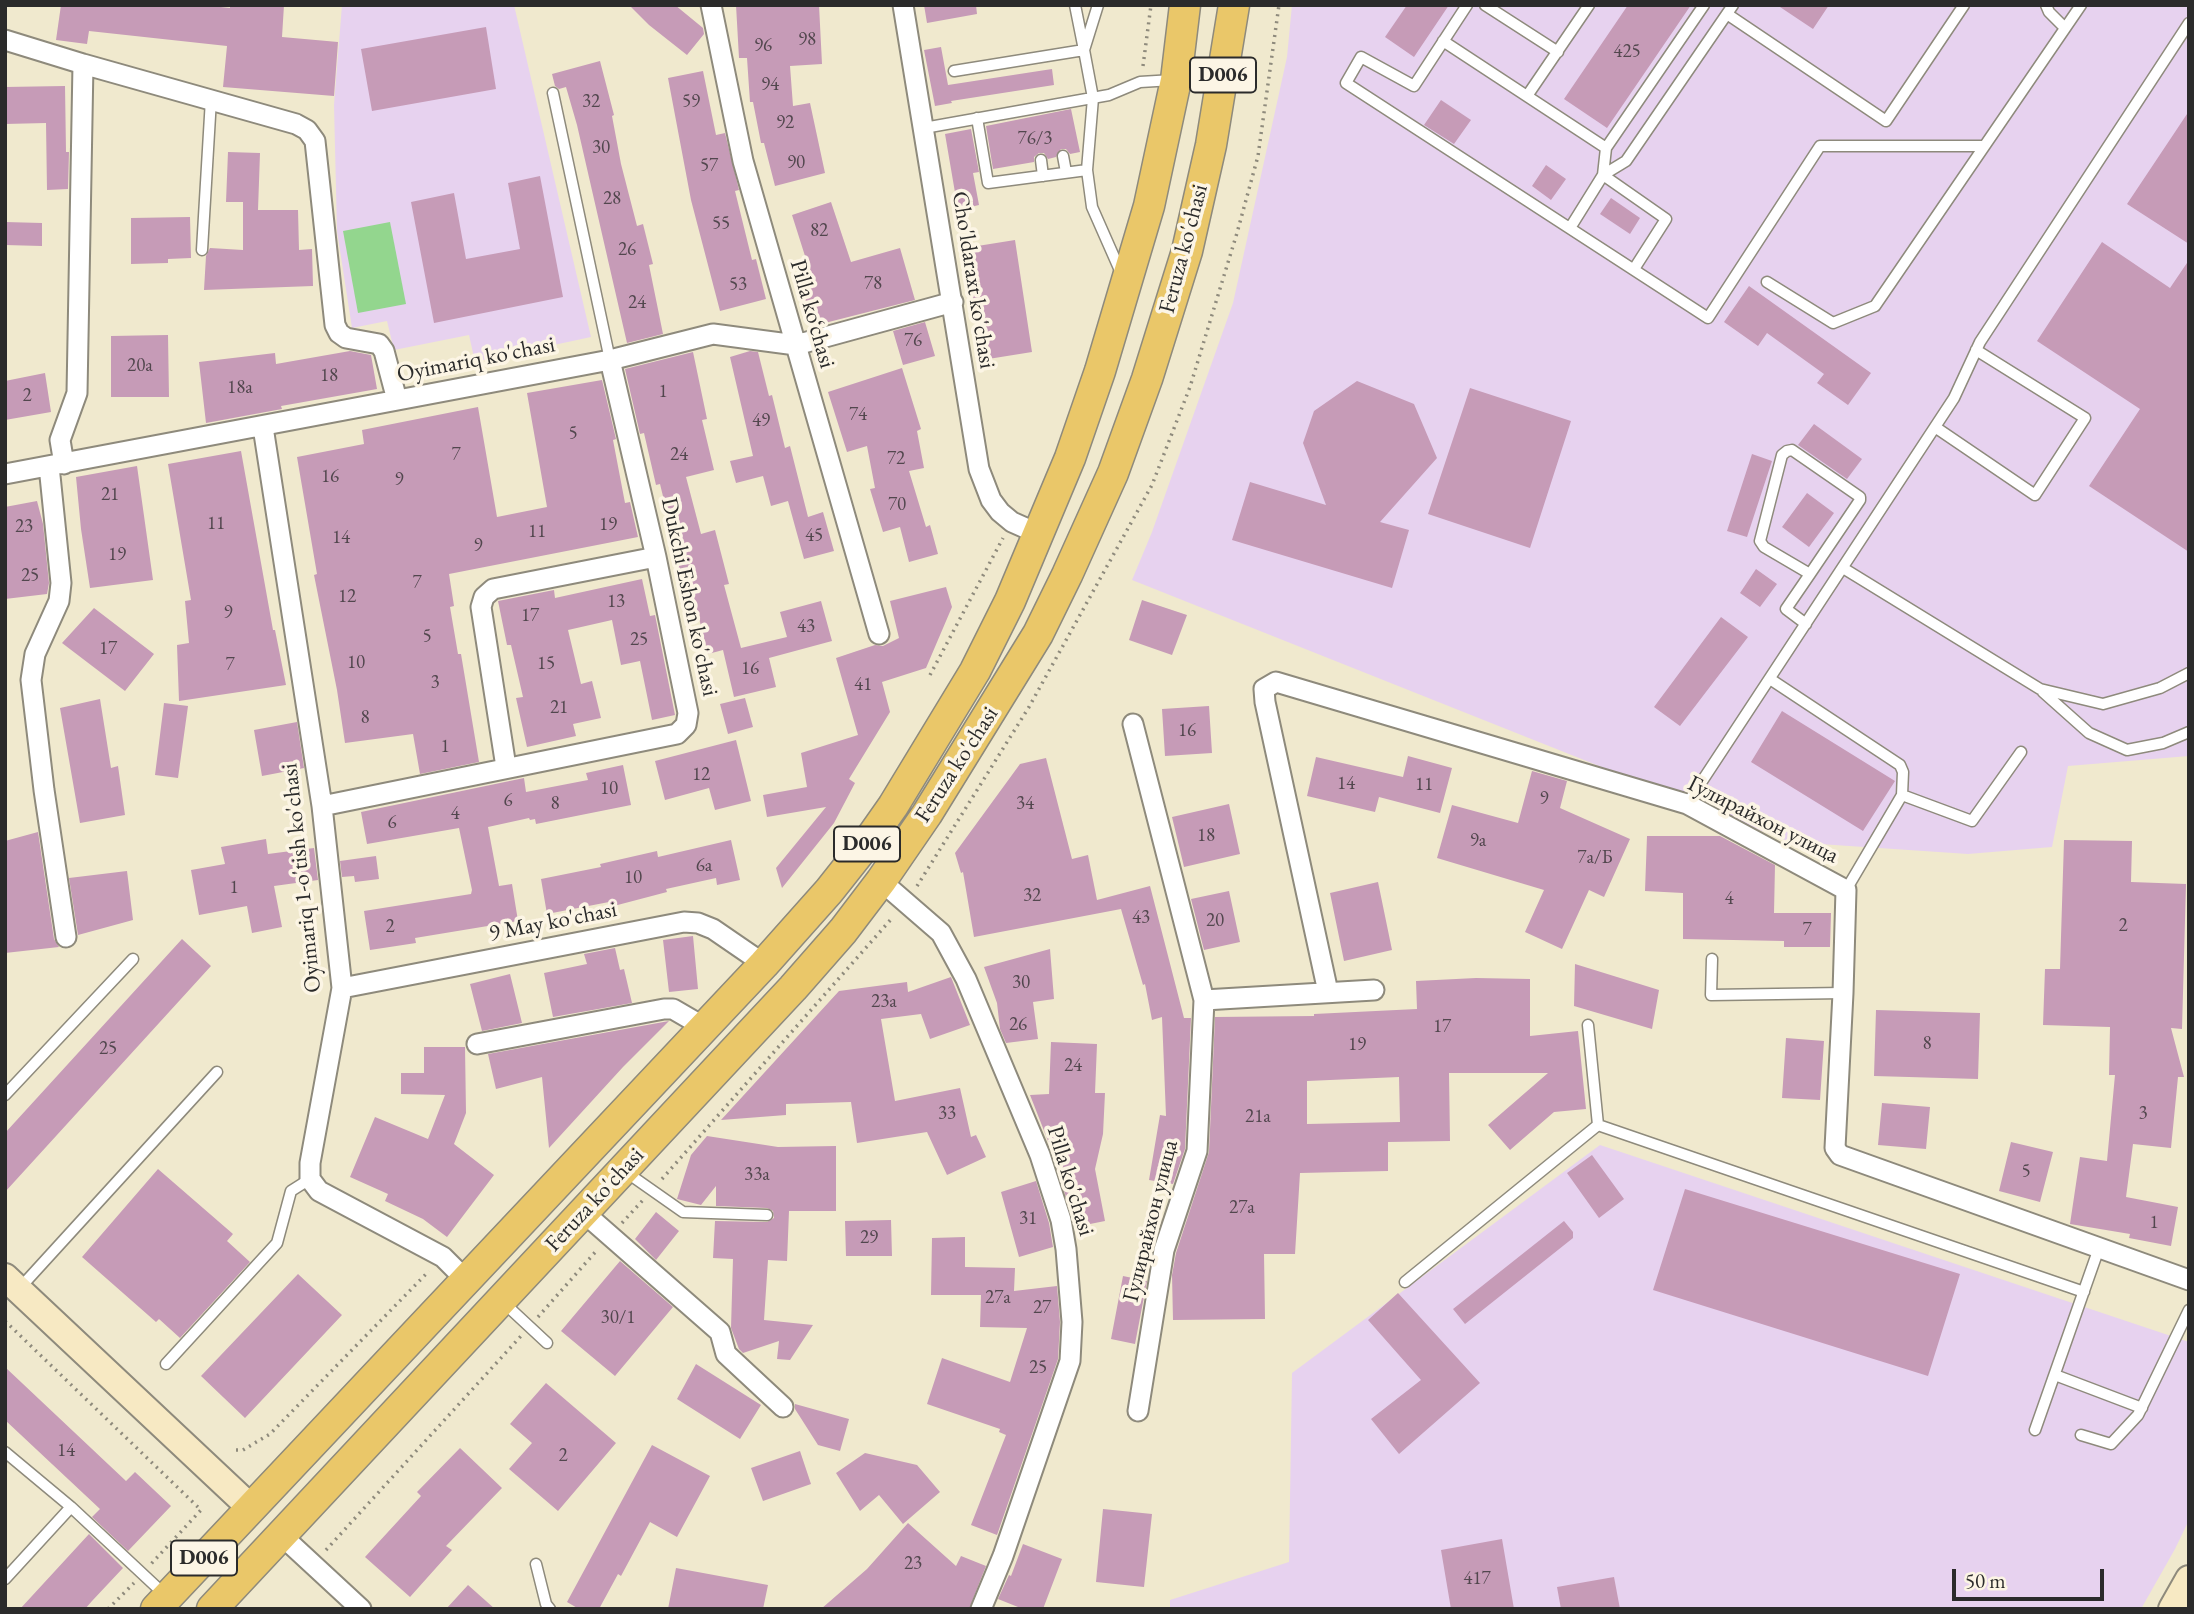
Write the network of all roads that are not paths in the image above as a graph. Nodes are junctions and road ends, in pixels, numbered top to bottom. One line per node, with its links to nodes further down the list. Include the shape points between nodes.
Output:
1 (711, 5): 44 (street, Pilla ko‘chasi, via 743,161)
2 (904, 5): 29 (street, Cho'ldaraxt ko'chasi)
3 (1075, 5): 19 (lane)
4 (1098, 5): 19 (lane)
5 (1185, 5): 23 (main road, Feruza ko'chasi / D006)
6 (1234, 5): 68 (main road, Feruza ko'chasi / D006, via 1211,145 1187,251 1112,473 1038,634)
7 (1467, 5): 18 (lane)
8 (1485, 5): 20 (lane)
9 (1589, 5): 20 (lane)
10 (1704, 5): 31 (lane)
11 (1964, 5): 14 (lane, via 1886,121)
12 (2046, 5): 16 (lane)
13 (2081, 5): 16 (lane)
14 (1730, 10): 36 (lane, via 1626,161)
15 (2189, 23): 45 (lane)
16 (2065, 28): 30 (lane)
17 (5, 40): 21 (street)
18 (1443, 41): 25 (lane); 38 (lane, via 1414,86 1361,57 1346,83)
19 (1084, 50): 22 (lane); 26 (lane)
20 (1558, 52): 25 (lane)
21 (83, 64): 27 (street); 50 (street, via 77,393 60,440)
22 (954, 71)
23 (1176, 80): 26 (lane, via 1140,82); 42 (main road, Feruza ko'chasi / D006)
24 (553, 93): 46 (lane)
25 (1527, 96): 31 (lane)
26 (1093, 98): 28 (lane, via 1033,112); 34 (lane)
27 (211, 99): 39 (lane); 47 (street, via 296,124 315,141 335,325 346,338 379,344)
28 (977, 118): 29 (lane); 37 (lane, via 988,183)
29 (924, 128): 43 (street, Cho'ldaraxt ko'chasi)
30 (1984, 146): 40 (lane, via 1819,146 1708,318); 41 (lane, via 1875,306 1833,323)
31 (1606, 148): 36 (lane)
32 (1063, 156): 35 (lane)
33 (1041, 160): 37 (lane)
34 (1087, 170): 35 (lane); 42 (lane, via 1093,206)
35 (1066, 172): 37 (lane)
36 (1603, 175): 38 (lane); 40 (lane, via 1666,219)
37 (1043, 176)
38 (1570, 228): 40 (lane)
39 (202, 250)
40 (1634, 269)
41 (1767, 282)
42 (1127, 285): 52 (main road, Feruza ko'chasi / D006, via 1070,457)
43 (953, 302): 44 (street, Oyimariq ko'chasi); 52 (street, Cho'ldaraxt ko'chasi, via 979,469 992,500 1012,522)
44 (796, 345): 46 (street, Oyimariq ko'chasi, via 713,334); 57 (street, Pilla ko‘chasi)
45 (1976, 350): 49 (lane); 49 (lane, via 2085,418 2035,495)
46 (610, 360): 47 (street, Oyimariq ko'chasi); 53 (street, Dukchi Eshon ko'chasi)
47 (397, 400): 48 (street, Oyimariq ko'chasi)
48 (263, 427): 50 (street, Oyimariq ko'chasi); 67 (street, Oyimariq 1-o'tish ko'chasi)
49 (1935, 427): 54 (lane)
50 (57, 465): 51 (street, Oyimariq ko'chasi); 70 (street, via 59,601 35,654 31,680)
51 (5, 474)
52 (1039, 534): 73 (main road, Feruza ko'chasi / D006, via 975,671 906,785 867,844)
53 (656, 556): 64 (street, via 493,589 484,597 481,607); 64 (street, Dukchi Eshon ko'chasi, via 688,713 686,726 677,734)
54 (1843, 568): 56 (lane); 60 (lane)
55 (1810, 574): 55 (lane, via 1860,496 1792,450 1782,455 1760,541); 56 (lane, via 1786,609)
56 (1806, 624): 59 (lane)
57 (879, 634)
58 (2189, 673): 60 (lane, via 2160,688 2103,704)
59 (1770, 679): 65 (lane, via 1900,765); 66 (lane)
60 (2040, 689): 62 (lane, via 2089,733 2127,750)
61 (1133, 724): 78 (street, Гулирайхон улица)
62 (2189, 732)
63 (2021, 752): 65 (lane, via 1972,821)
64 (506, 767): 67 (street, Dukchi Eshon ko'chasi)
65 (1902, 795): 69 (lane)
66 (1687, 804): 69 (street, Гулирайхон улица); 76 (street, Гулирайхон улица, via 1276,682 1265,689 1265,702)
67 (322, 806): 74 (street, Oyimariq 1-o'tish ko'chasi)
68 (881, 881): 86 (main road, Feruza ko'chasi / D006, via 793,988); 117 (street, Pilla ko'chasi, via 941,933 966,979 1040,1155 1061,1220 1068,1260 1070,1361)
69 (1846, 890): 77 (street, Гулирайхон улица)
70 (66, 937)
71 (133, 959): 83 (lane)
72 (1712, 959): 77 (lane, via 1712,995)
73 (764, 964): 74 (street, 9 May ko'chasi, via 713,929 684,922); 80 (main road, Feruza ko'chasi / D006)
74 (342, 988): 87 (street, Oyimariq 1-o'tish ko'chasi)
75 (1374, 990): 76 (street)
76 (1328, 992): 78 (street)
77 (1843, 993): 90 (street, Гулирайхон улица, via 1835,1148 1840,1155)
78 (1204, 1000): 103 (street, Гулирайхон улица, via 1197,1151 1164,1250)
79 (1588, 1025): 84 (lane)
80 (704, 1027): 81 (street, via 673,1009 664,1009); 85 (main road, Feruza ko'chasi / D006)
81 (477, 1044)
82 (217, 1072): 94 (lane)
83 (6, 1093)
84 (1598, 1125): 93 (lane); 95 (lane)
85 (593, 1145): 86 (main road, via 592,1158 598,1169); 91 (main road, Feruza ko'chasi / D006)
86 (622, 1170): 88 (main road, Feruza ko'chasi / D006); 89 (lane, via 683,1212)
87 (310, 1179): 91 (street, via 319,1191 443,1257); 99 (lane, via 291,1191 277,1243)
88 (583, 1212): 96 (main road, Feruza ko'chasi / D006); 101 (street, via 720,1332 726,1354)
89 (767, 1215)
90 (2099, 1248): 92 (street, Гулирайхон улица); 95 (lane)
91 (466, 1280): 108 (main road, Feruza ko'chasi / D006)
92 (2189, 1280)
93 (1405, 1282)
94 (12, 1283): 108 (street)
95 (2084, 1292): 100 (lane)
96 (501, 1300): 98 (lane); 109 (main road, Feruza ko'chasi / D006)
97 (2189, 1310): 102 (lane)
98 (547, 1343)
99 (166, 1364)
100 (2055, 1375): 102 (lane); 104 (lane)
101 (783, 1407)
102 (2142, 1408): 105 (lane, via 2111,1444)
103 (1138, 1411)
104 (2035, 1430)
105 (2081, 1435)
106 (5, 1452): 107 (lane)
107 (71, 1507): 111 (lane); 113 (lane, via 143,1573)
108 (251, 1508): 109 (main road); 113 (main road, Feruza ko'chasi / D006)
109 (281, 1535): 114 (main road, Feruza ko'chasi / D006); 115 (street)
110 (536, 1564): 116 (lane)
111 (5, 1579)
112 (2189, 1579): 118 (street)
113 (162, 1603)
114 (212, 1609)
115 (361, 1609)
116 (550, 1609)
117 (981, 1609)
118 (2172, 1609)

